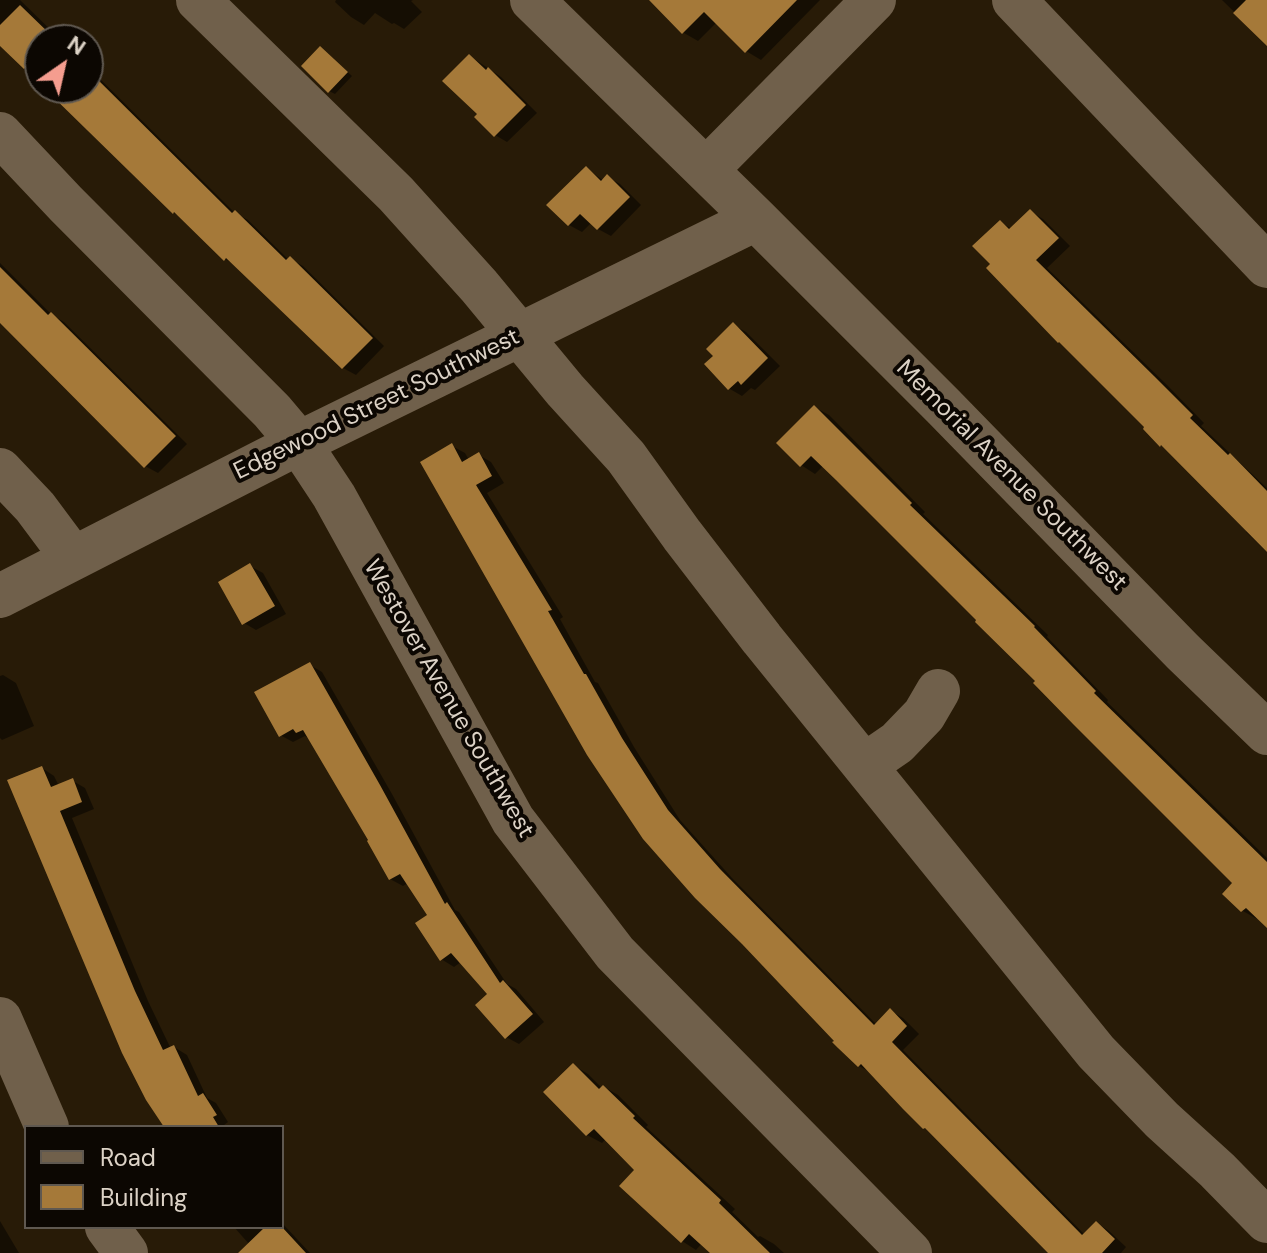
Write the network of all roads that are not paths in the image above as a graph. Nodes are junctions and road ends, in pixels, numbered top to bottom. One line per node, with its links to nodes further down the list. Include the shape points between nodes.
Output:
1 (198, 0): 9 (street, via 396,194)
2 (532, 0): 6 (street)
3 (874, 0): 6 (street)
4 (1014, 0): 8 (street)
5 (0, 134): 10 (street, Westover Avenue Southwest)
6 (706, 170): 7 (street, Memorial Avenue Southwest)
7 (756, 219): 9 (street, Edgewood Street Southwest); 15 (street, Memorial Avenue Southwest)
8 (1267, 266)
9 (519, 334): 10 (street, Edgewood Street Southwest); 16 (street, via 626,457 762,639)
10 (299, 443): 12 (street, Edgewood Street Southwest); 22 (street, Westover Avenue Southwest, via 334,496 513,820 584,916)
11 (0, 470): 12 (street)
12 (73, 558): 13 (street, Edgewood Street Southwest)
13 (0, 596)
14 (938, 691): 16 (street, via 897,743)
15 (1267, 733)
16 (865, 765): 19 (street, via 1096,1052)
17 (0, 1019): 18 (street)
18 (46, 1125)
19 (1267, 1221)
20 (108, 1229): 21 (street)
21 (126, 1253)
22 (910, 1253)

